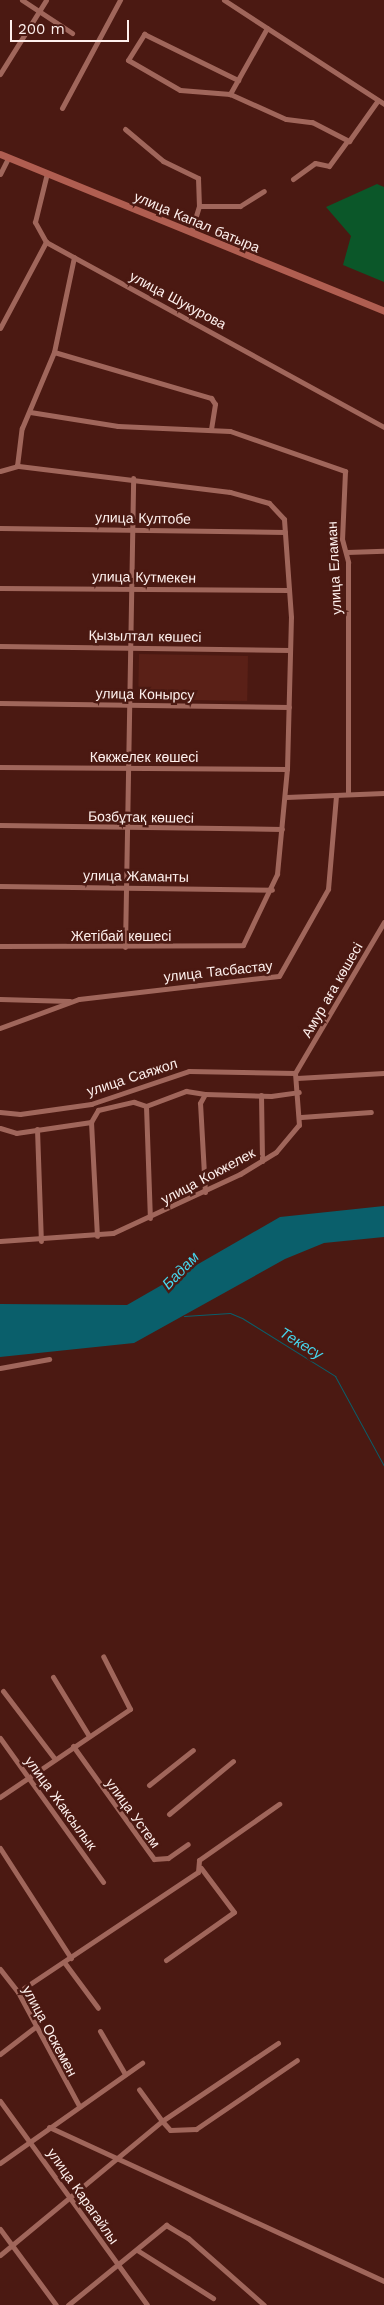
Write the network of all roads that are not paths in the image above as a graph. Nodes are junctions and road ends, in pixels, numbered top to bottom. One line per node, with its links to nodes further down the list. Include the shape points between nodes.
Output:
1 (22, 0): 5 (street)
2 (46, 0): 5 (street)
3 (120, 0): 13 (street)
4 (224, 0): 6 (street)
5 (40, 11): 7 (street); 8 (street)
6 (267, 28): 9 (street); 11 (street)
7 (72, 33)
8 (0, 74)
9 (238, 80): 10 (street); 10 (street, via 144,34 128,60 180,90)
10 (230, 94): 15 (street, via 286,119 312,122)
11 (378, 100): 12 (street); 15 (street, via 352,140)
12 (384, 104)
13 (62, 108)
14 (124, 129): 22 (street, via 162,161 194,173 199,183)
15 (347, 141): 20 (street, via 329,166 314,163)
16 (0, 154): 17 (main road, улица Капал батыра)
17 (8, 158): 18 (main road, улица Капал батыра); 19 (street)
18 (47, 173): 23 (main road, улица Капал батыра); 24 (street, via 35,222)
19 (0, 174)
20 (293, 179)
21 (264, 191): 22 (street, via 240,206)
22 (199, 206): 23 (street)
23 (191, 232): 26 (main road, улица Капал батыра)
24 (46, 242): 25 (street, улица Шукурова); 27 (street)
25 (74, 257): 28 (street); 30 (street, улица Шукурова)
26 (384, 311)
27 (0, 328)
28 (54, 352): 29 (street); 31 (street, via 210,398 215,404)
29 (30, 412): 31 (street, улица Еламан, via 118,426); 32 (street, via 22,428)
30 (384, 427)
31 (211, 429): 39 (street, улица Еламан, via 245,435 345,471 342,539)
32 (17, 466): 33 (street); 34 (street)
33 (0, 471)
34 (133, 478): 36 (street); 37 (street, via 230,492 269,503 284,519)
35 (0, 528): 36 (street, улица Култобе)
36 (132, 528): 37 (street, улица Култобе); 40 (street)
37 (285, 532): 42 (street)
38 (384, 551): 39 (street)
39 (347, 552): 53 (street, улица Еламан)
40 (130, 587): 41 (street, улица Кутмекен); 42 (street, улица Кутмекен); 44 (street)
41 (0, 588)
42 (289, 590): 45 (street)
43 (0, 646): 44 (street, Қызылтал көшесі)
44 (129, 646): 45 (street, Қызылтал көшесі); 47 (street)
45 (290, 650): 48 (street)
46 (0, 704): 47 (street, улица Конырсу)
47 (129, 705): 48 (street, улица Конырсу); 50 (street)
48 (289, 707): 51 (street)
49 (0, 767): 50 (street, Көкжелек көшесі)
50 (128, 768): 51 (street, Көкжелек көшесі); 57 (street)
51 (287, 769): 55 (street)
52 (384, 793): 53 (street)
53 (348, 794): 54 (street)
54 (336, 795): 55 (street); 66 (street, улица Тасбастау, via 328,889 279,976)
55 (286, 797): 58 (street)
56 (0, 825): 57 (street, Бозбұтақ көшесі)
57 (127, 828): 58 (street, Бозбұтақ көшесі); 60 (street)
58 (282, 829): 61 (street)
59 (0, 886): 60 (street, улица Жаманты)
60 (126, 886): 61 (street, улица Жаманты); 64 (street)
61 (272, 890): 64 (street, Жетібай көшесі, via 243,945)
62 (384, 922): 68 (street, Амур аға көшесі)
63 (0, 946): 64 (street, Жетібай көшесі)
64 (125, 947)
65 (0, 1000): 66 (street)
66 (72, 1001): 67 (street, улица Тасбастау)
67 (0, 1028)
68 (297, 1073): 69 (street, улица Саяжол); 70 (street); 74 (street, улица Саяжол, via 188,1070 91,1104 20,1114)
69 (384, 1073)
70 (299, 1092): 72 (street); 76 (street)
71 (205, 1094): 72 (street); 73 (street, via 186,1091); 81 (street, via 200,1103)
72 (261, 1095): 80 (street)
73 (146, 1106): 77 (street, via 134,1102 98,1110); 82 (street, улица Кокжелек)
74 (0, 1112)
75 (371, 1112): 76 (street)
76 (301, 1117): 80 (street, улица Кокжелек, via 295,1133)
77 (92, 1124): 79 (street); 83 (street)
78 (0, 1128): 79 (street, via 16,1133)
79 (37, 1129): 85 (street)
80 (262, 1161): 81 (street, улица Кокжелек)
81 (205, 1192): 82 (street, улица Кокжелек)
82 (150, 1218): 83 (street, улица Кокжелек)
83 (97, 1236): 85 (street, улица Кокжелек)
84 (0, 1241): 85 (street, улица Кокжелек)
85 (42, 1241)
86 (49, 1359): 87 (street)
87 (0, 1368)
88 (103, 1656): 91 (street, via 131,1706)
89 (53, 1677): 91 (street)
90 (3, 1691): 95 (street)
91 (89, 1736): 93 (street)
92 (0, 1738): 97 (street, улица Жаксылык)
93 (73, 1746): 95 (street); 102 (street, улица Устем, via 154,1860 168,1858)
94 (193, 1750): 98 (street)
95 (54, 1758): 97 (street)
96 (233, 1761): 101 (street)
97 (29, 1778): 99 (street); 105 (street, улица Жаксылык)
98 (149, 1785)
99 (0, 1797)
100 (279, 1804): 104 (street, via 200,1860)
101 (168, 1814)
102 (188, 1844)
103 (0, 1848): 106 (street)
104 (201, 1868): 106 (street); 107 (street, via 234,1912)
105 (103, 1882)
106 (71, 1958): 108 (street)
107 (166, 1960)
108 (64, 1962): 110 (street); 111 (street)
109 (0, 1969): 110 (street, улица Оскемен)
110 (18, 1992): 112 (street, улица Оскемен)
111 (98, 2008)
112 (36, 2027): 115 (street); 121 (street, улица Оскемен)
113 (100, 2031): 118 (street)
114 (278, 2043): 122 (street)
115 (0, 2054)
116 (297, 2060): 122 (street, via 196,2129 170,2130)
117 (142, 2064): 118 (street)
118 (125, 2074): 121 (street)
119 (139, 2089): 122 (street)
120 (0, 2100): 124 (street, улица Карагайлы)
121 (79, 2106): 123 (street)
122 (162, 2121): 125 (street)
123 (49, 2128): 124 (street); 125 (street)
124 (30, 2142): 126 (street); 127 (street, улица Карагайлы)
125 (115, 2161): 127 (street); 133 (street)
126 (0, 2163)
127 (70, 2197): 129 (street); 132 (street, улица Карагайлы)
128 (0, 2229): 129 (street)
129 (12, 2246): 131 (street); 135 (street)
130 (137, 2250): 132 (street); 134 (street); 138 (street, via 156,2228 166,2224 188,2238)
131 (0, 2255)
132 (118, 2266): 136 (street); 137 (street, улица Карагайлы)
133 (384, 2282)
134 (213, 2298)
135 (56, 2305)
136 (68, 2305)
137 (147, 2305)
138 (264, 2305)

